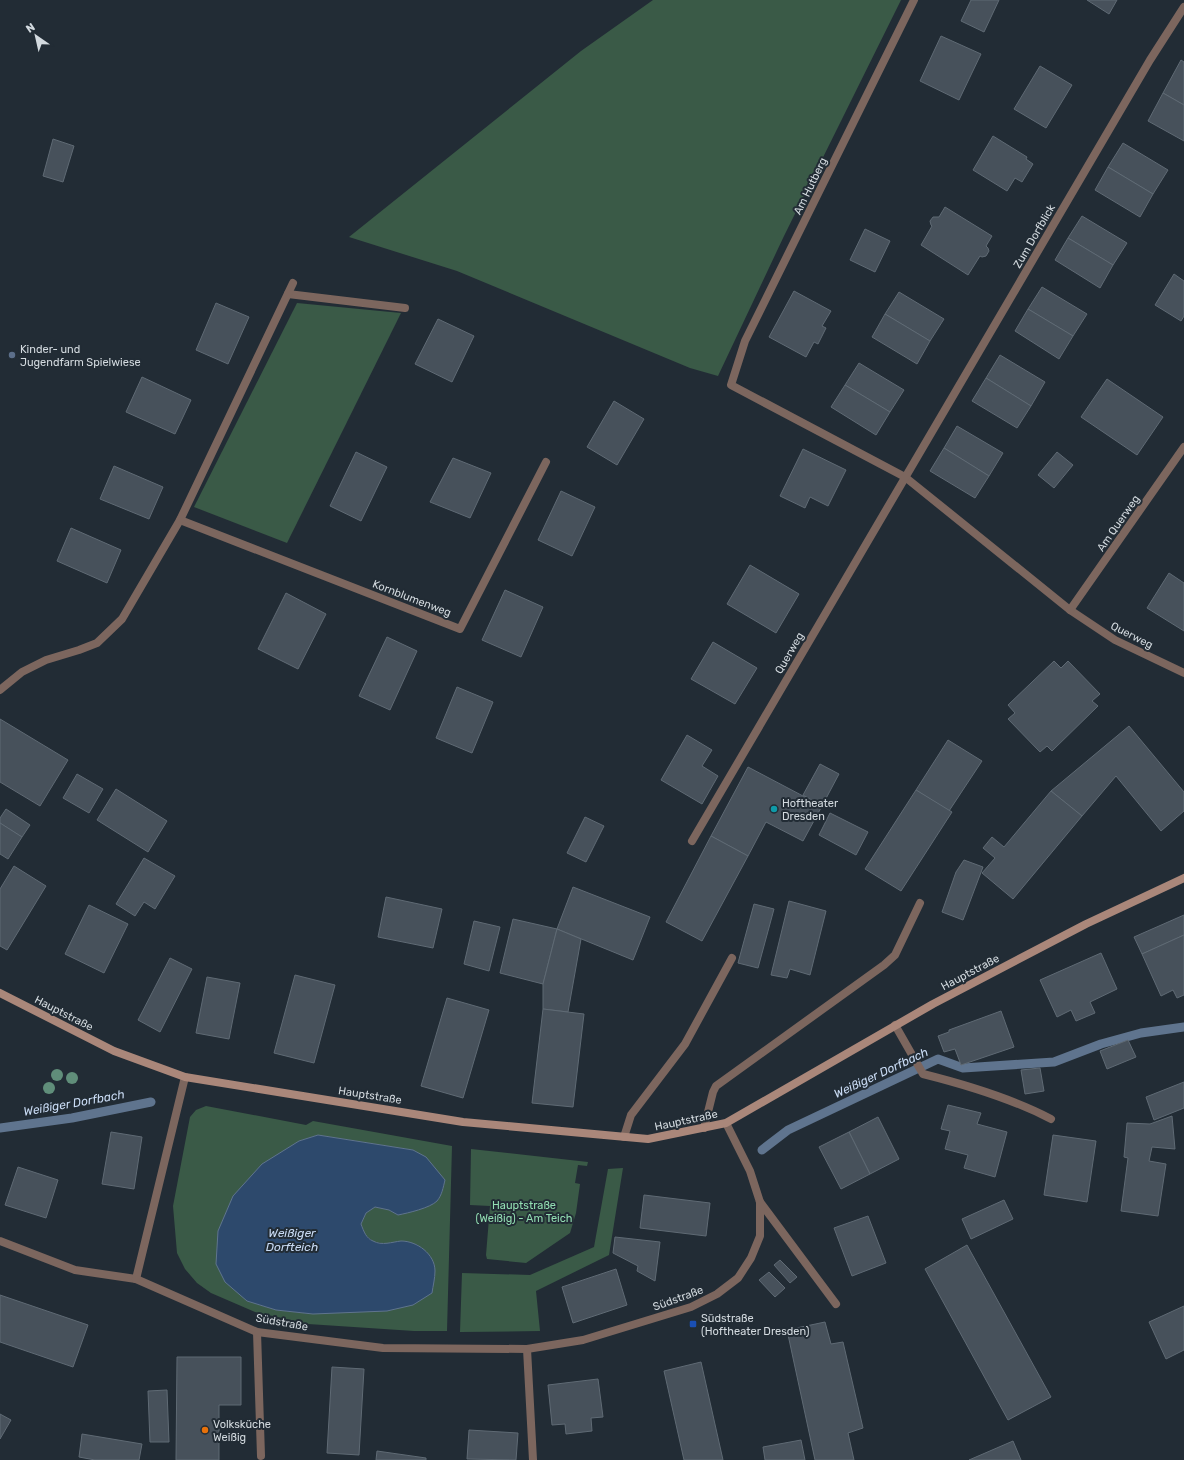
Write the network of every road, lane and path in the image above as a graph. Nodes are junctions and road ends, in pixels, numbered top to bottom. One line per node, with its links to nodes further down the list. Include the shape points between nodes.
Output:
1 (914, 0): 6 (street, Am Hutberg, via 745,342)
2 (1184, 7): 9 (street, Zum Dorfblick, via 1150,60)
3 (292, 283): 4 (street)
4 (288, 294): 5 (street); 10 (street)
5 (405, 308)
6 (731, 385): 9 (street, Querweg)
7 (1184, 447): 11 (street, Am Querweg)
8 (546, 462): 10 (street, Kornblumenweg, via 460,629)
9 (905, 477): 11 (street, Querweg); 14 (street, Querweg)
10 (180, 520): 13 (street, via 122,619 97,643 46,660 22,672)
11 (1070, 610): 12 (street, Querweg, via 1115,640)
12 (1184, 672)
13 (0, 690)
14 (692, 841)
15 (1184, 878): 19 (street, Hauptstraße, via 1086,924)
16 (920, 903): 23 (street, via 895,955 884,966 716,1086)
17 (732, 958): 24 (street, via 685,1044 631,1115)
18 (0, 993): 20 (street, Hauptstraße, via 114,1050)
19 (895, 1025): 21 (street, via 923,1074 963,1084 1032,1109); 22 (street, Hauptstraße)
20 (185, 1077): 24 (street, Hauptstraße, via 463,1122); 27 (street)
21 (1051, 1119)
22 (726, 1123): 23 (street, Hauptstraße); 25 (street, Südstraße, via 750,1171)
23 (704, 1128): 24 (street, Hauptstraße, via 648,1140)
24 (624, 1137)
25 (760, 1202): 28 (street); 30 (street, Südstraße, via 760,1236 751,1258 738,1278 716,1294 691,1307 583,1340)
26 (0, 1241): 27 (street, Südstraße, via 75,1270)
27 (136, 1279): 29 (street, Südstraße)
28 (836, 1304)
29 (257, 1332): 30 (street, Südstraße, via 383,1348); 31 (street)
30 (527, 1349): 32 (street)
31 (261, 1456)
32 (532, 1460)

